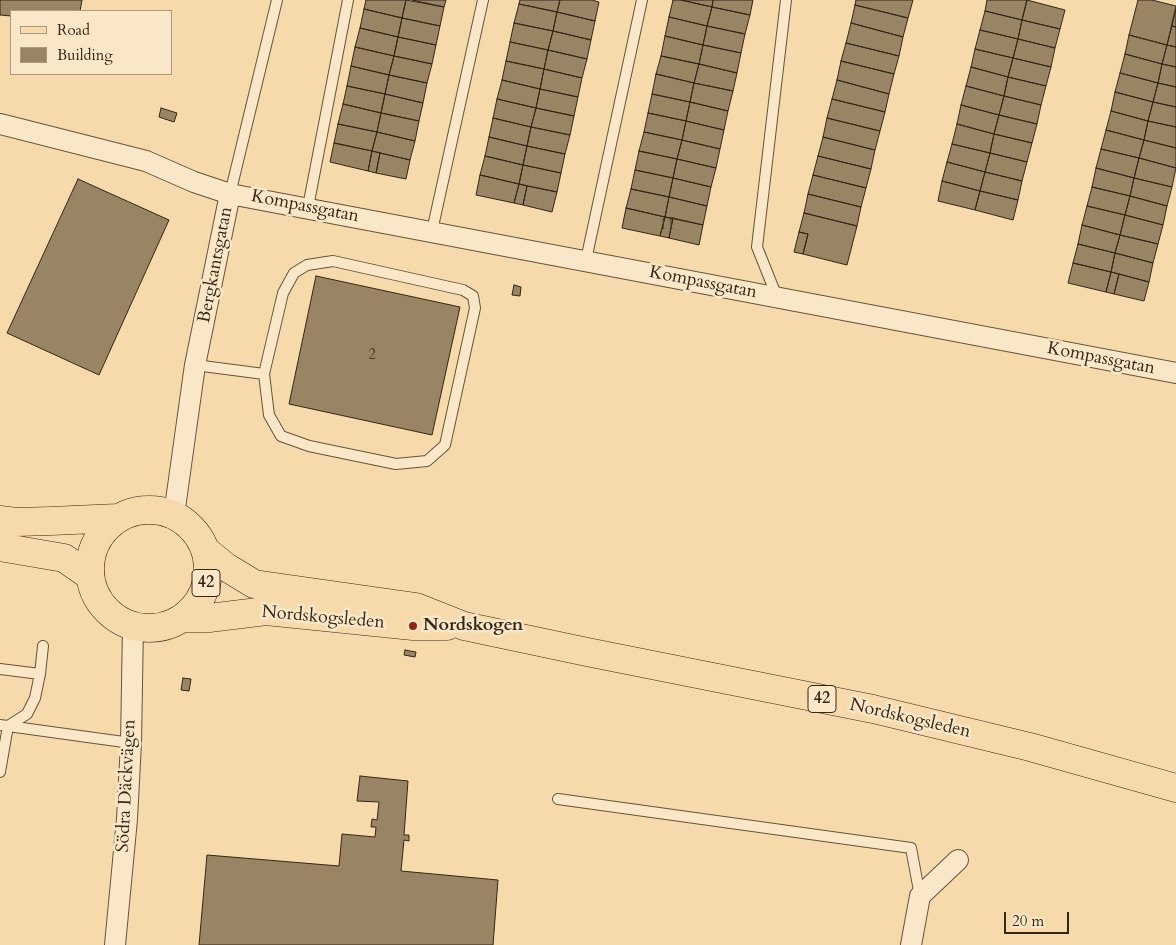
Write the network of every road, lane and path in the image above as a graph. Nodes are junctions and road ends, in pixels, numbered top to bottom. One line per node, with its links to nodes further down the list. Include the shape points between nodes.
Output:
1 (278, 0): 7 (lane)
2 (348, 0): 8 (lane)
3 (484, 0): 9 (lane)
4 (642, 0): 10 (lane)
5 (786, 0): 11 (lane, via 757,247)
6 (0, 124): 7 (street, Bergkantsgatan, via 146,160)
7 (230, 194): 8 (street, Kompassgatan); 12 (street, Bergkantsgatan)
8 (308, 207): 9 (street, Kompassgatan)
9 (432, 231): 10 (street, Kompassgatan)
10 (586, 260): 11 (street, Kompassgatan)
11 (777, 297): 13 (street, Kompassgatan)
12 (195, 365): 14 (lane); 15 (street, Bergkantsgatan)
13 (1176, 373)
14 (264, 374): 14 (lane, via 269,415 281,436 310,446 396,464 427,461 445,444 475,308 473,296 463,290 333,261 307,265 294,273 283,293)
15 (174, 515): 16 (main road, 42, via 151,509); 19 (main road, 42, via 193,529)
16 (118, 518): 17 (main road, 42, via 42,522); 20 (main road, 42, via 95,544)
17 (0, 520)
18 (0, 547): 20 (main road, via 64,558)
19 (205, 550): 21 (main road, 42, via 208,565 205,587 194,608); 23 (main road, Nordskogsleden / 42, via 254,584 416,608)
20 (90, 576): 22 (main road, 42, via 104,607 122,622)
21 (183, 618): 22 (main road, 42, via 159,627); 23 (main road, Nordskogsleden / 42, via 266,611 412,626)
22 (133, 626): 28 (street, Södra Däckvägen)
23 (464, 626): 30 (main road, Nordskogsleden / 42, via 873,710 1030,747)
24 (42, 646): 26 (lane)
25 (0, 669): 26 (lane)
26 (40, 674): 27 (lane, via 35,698 27,714)
27 (4, 725): 28 (lane); 29 (lane)
28 (131, 743): 34 (street, Södra Däckvägen)
29 (0, 772)
30 (1176, 788)
31 (558, 799): 33 (lane, via 911,848)
32 (958, 860): 33 (street)
33 (920, 896): 35 (street)
34 (115, 945)
35 (911, 945)

